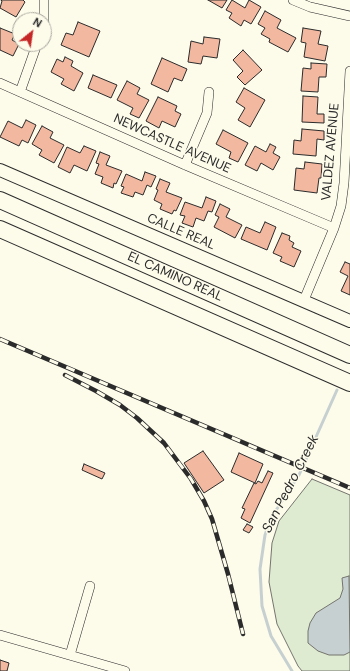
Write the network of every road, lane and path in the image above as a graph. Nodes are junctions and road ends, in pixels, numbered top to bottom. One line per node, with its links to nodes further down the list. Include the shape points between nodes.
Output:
1 (44, 0): 3 (street)
2 (293, 0): 4 (street, via 310,7)
3 (44, 12)
4 (350, 16)
5 (34, 52): 8 (street)
6 (350, 72): 13 (street, VALDEZ AVENUE, via 344,183)
7 (0, 83): 8 (street, NEWCASTLE AVENUE)
8 (20, 92): 10 (street, NEWCASTLE AVENUE)
9 (209, 92): 10 (street, via 207,112)
10 (185, 164): 13 (street, NEWCASTLE AVENUE)
11 (0, 170): 15 (main road, CALLE REAL)
12 (0, 200): 17 (highway, EL CAMINO REAL)
13 (334, 228): 15 (street, VALDEZ AVENUE)
14 (0, 230): 18 (highway, EL CAMINO REAL)
15 (304, 300): 16 (main road, CALLE REAL)
16 (350, 321)
17 (350, 354)
18 (350, 383)
19 (90, 586): 21 (street)
20 (0, 635): 21 (street)
21 (70, 655): 22 (street)
22 (125, 671)

